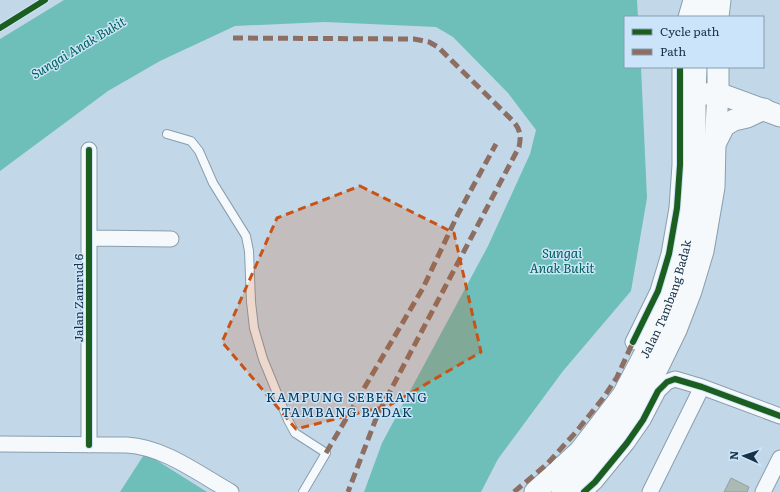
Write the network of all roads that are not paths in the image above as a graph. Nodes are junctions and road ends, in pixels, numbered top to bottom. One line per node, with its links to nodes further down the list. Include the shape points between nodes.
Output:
1 (691, 0): 4 (street)
2 (702, 0): 5 (main road)
3 (720, 0): 6 (main road)
4 (686, 16)
5 (699, 16)
6 (718, 16)
7 (680, 68): 18 (street, via 680,165 670,254 658,291)
8 (696, 68): 11 (main road, Jalan Tambang Badak)
9 (718, 68): 10 (main road, Jalan Tambang Badak)
10 (718, 93): 11 (main road); 12 (main road); 14 (main road, Jalan Tambang Badak)
11 (695, 94): 26 (main road, Jalan Tambang Badak, via 695,186 685,248 671,294 656,330 622,395 580,451)
12 (775, 111): 14 (main road, via 734,120 724,126)
13 (167, 134): 25 (lane, via 191,141 199,151 213,183 246,236 254,328 263,359 295,433 326,453)
14 (715, 144): 27 (main road, Jalan Tambang Badak, via 714,187 703,251 676,330 635,407 589,466)
15 (89, 150): 16 (street, Jalan Zamrud 6)
16 (89, 238): 17 (street); 22 (street, Jalan Zamrud 6)
17 (171, 239)
18 (633, 342)
19 (702, 387): 20 (street); 28 (street, via 675,379 667,382 658,391 627,443); 29 (street)
20 (780, 416)
21 (0, 444): 22 (street)
22 (89, 445): 24 (street, via 138,446 158,451)
23 (780, 458): 30 (street)
24 (231, 492)
25 (303, 492)
26 (536, 492)
27 (562, 492)
28 (584, 492)
29 (650, 492)
30 (763, 492)

